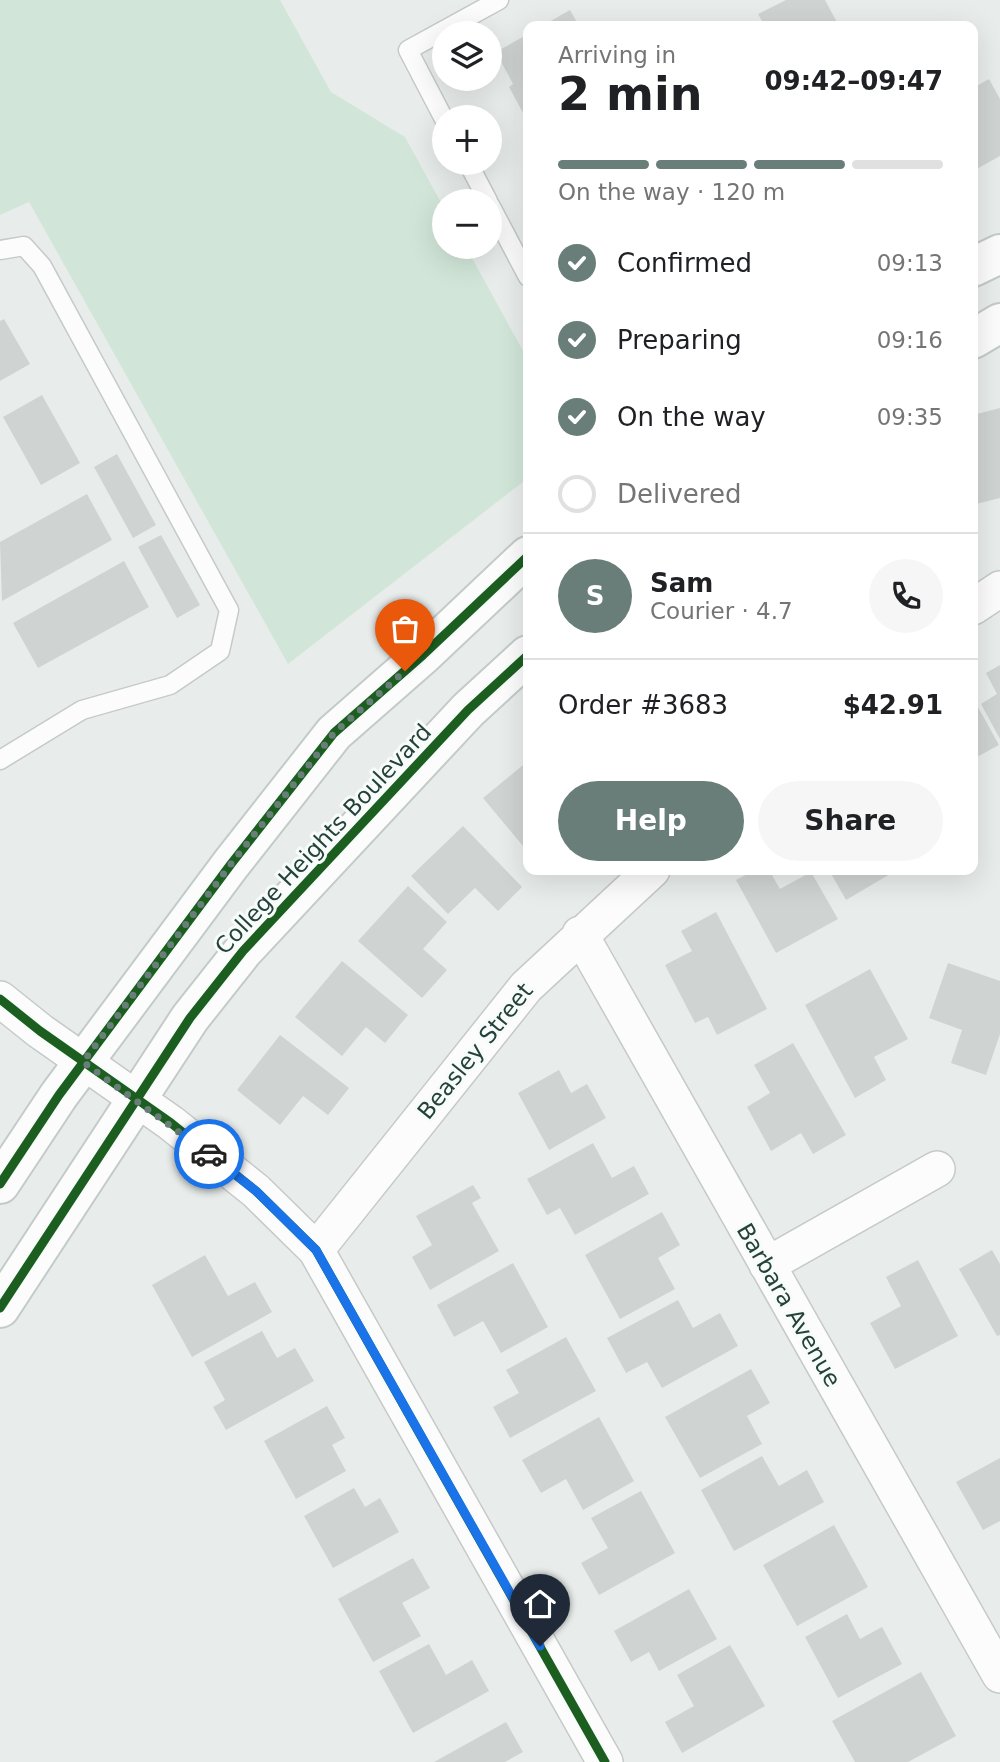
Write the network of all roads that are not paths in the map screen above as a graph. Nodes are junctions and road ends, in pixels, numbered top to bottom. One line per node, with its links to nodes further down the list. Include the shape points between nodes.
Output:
1 (499, 0): 2 (lane, via 408,50)
2 (437, 105)
3 (502, 228): 7 (lane)
4 (0, 250): 14 (lane, via 24,246 42,266 229,610 220,651 170,685 82,710)
5 (1000, 254): 6 (street)
6 (978, 265)
7 (523, 268)
8 (1000, 323): 9 (street)
9 (978, 336)
10 (523, 561): 18 (street, College Heights Boulevard, via 334,733)
11 (1000, 589): 12 (street)
12 (978, 604)
13 (523, 659): 19 (street, College Heights Boulevard, via 468,710 243,951 190,1018)
14 (0, 760)
15 (646, 875): 16 (street, Beasley Street)
16 (580, 934): 22 (street, Beasley Street, via 526,987); 23 (street, Barbara Avenue)
17 (0, 999): 18 (street)
18 (83, 1062): 19 (street); 21 (street, College Heights Boulevard)
19 (137, 1098): 22 (street, via 256,1191); 24 (street, College Heights Boulevard)
20 (937, 1169): 23 (street)
21 (0, 1184)
22 (316, 1250): 26 (street)
23 (767, 1265): 25 (street, Barbara Avenue)
24 (0, 1308)
25 (995, 1656)
26 (606, 1762)

